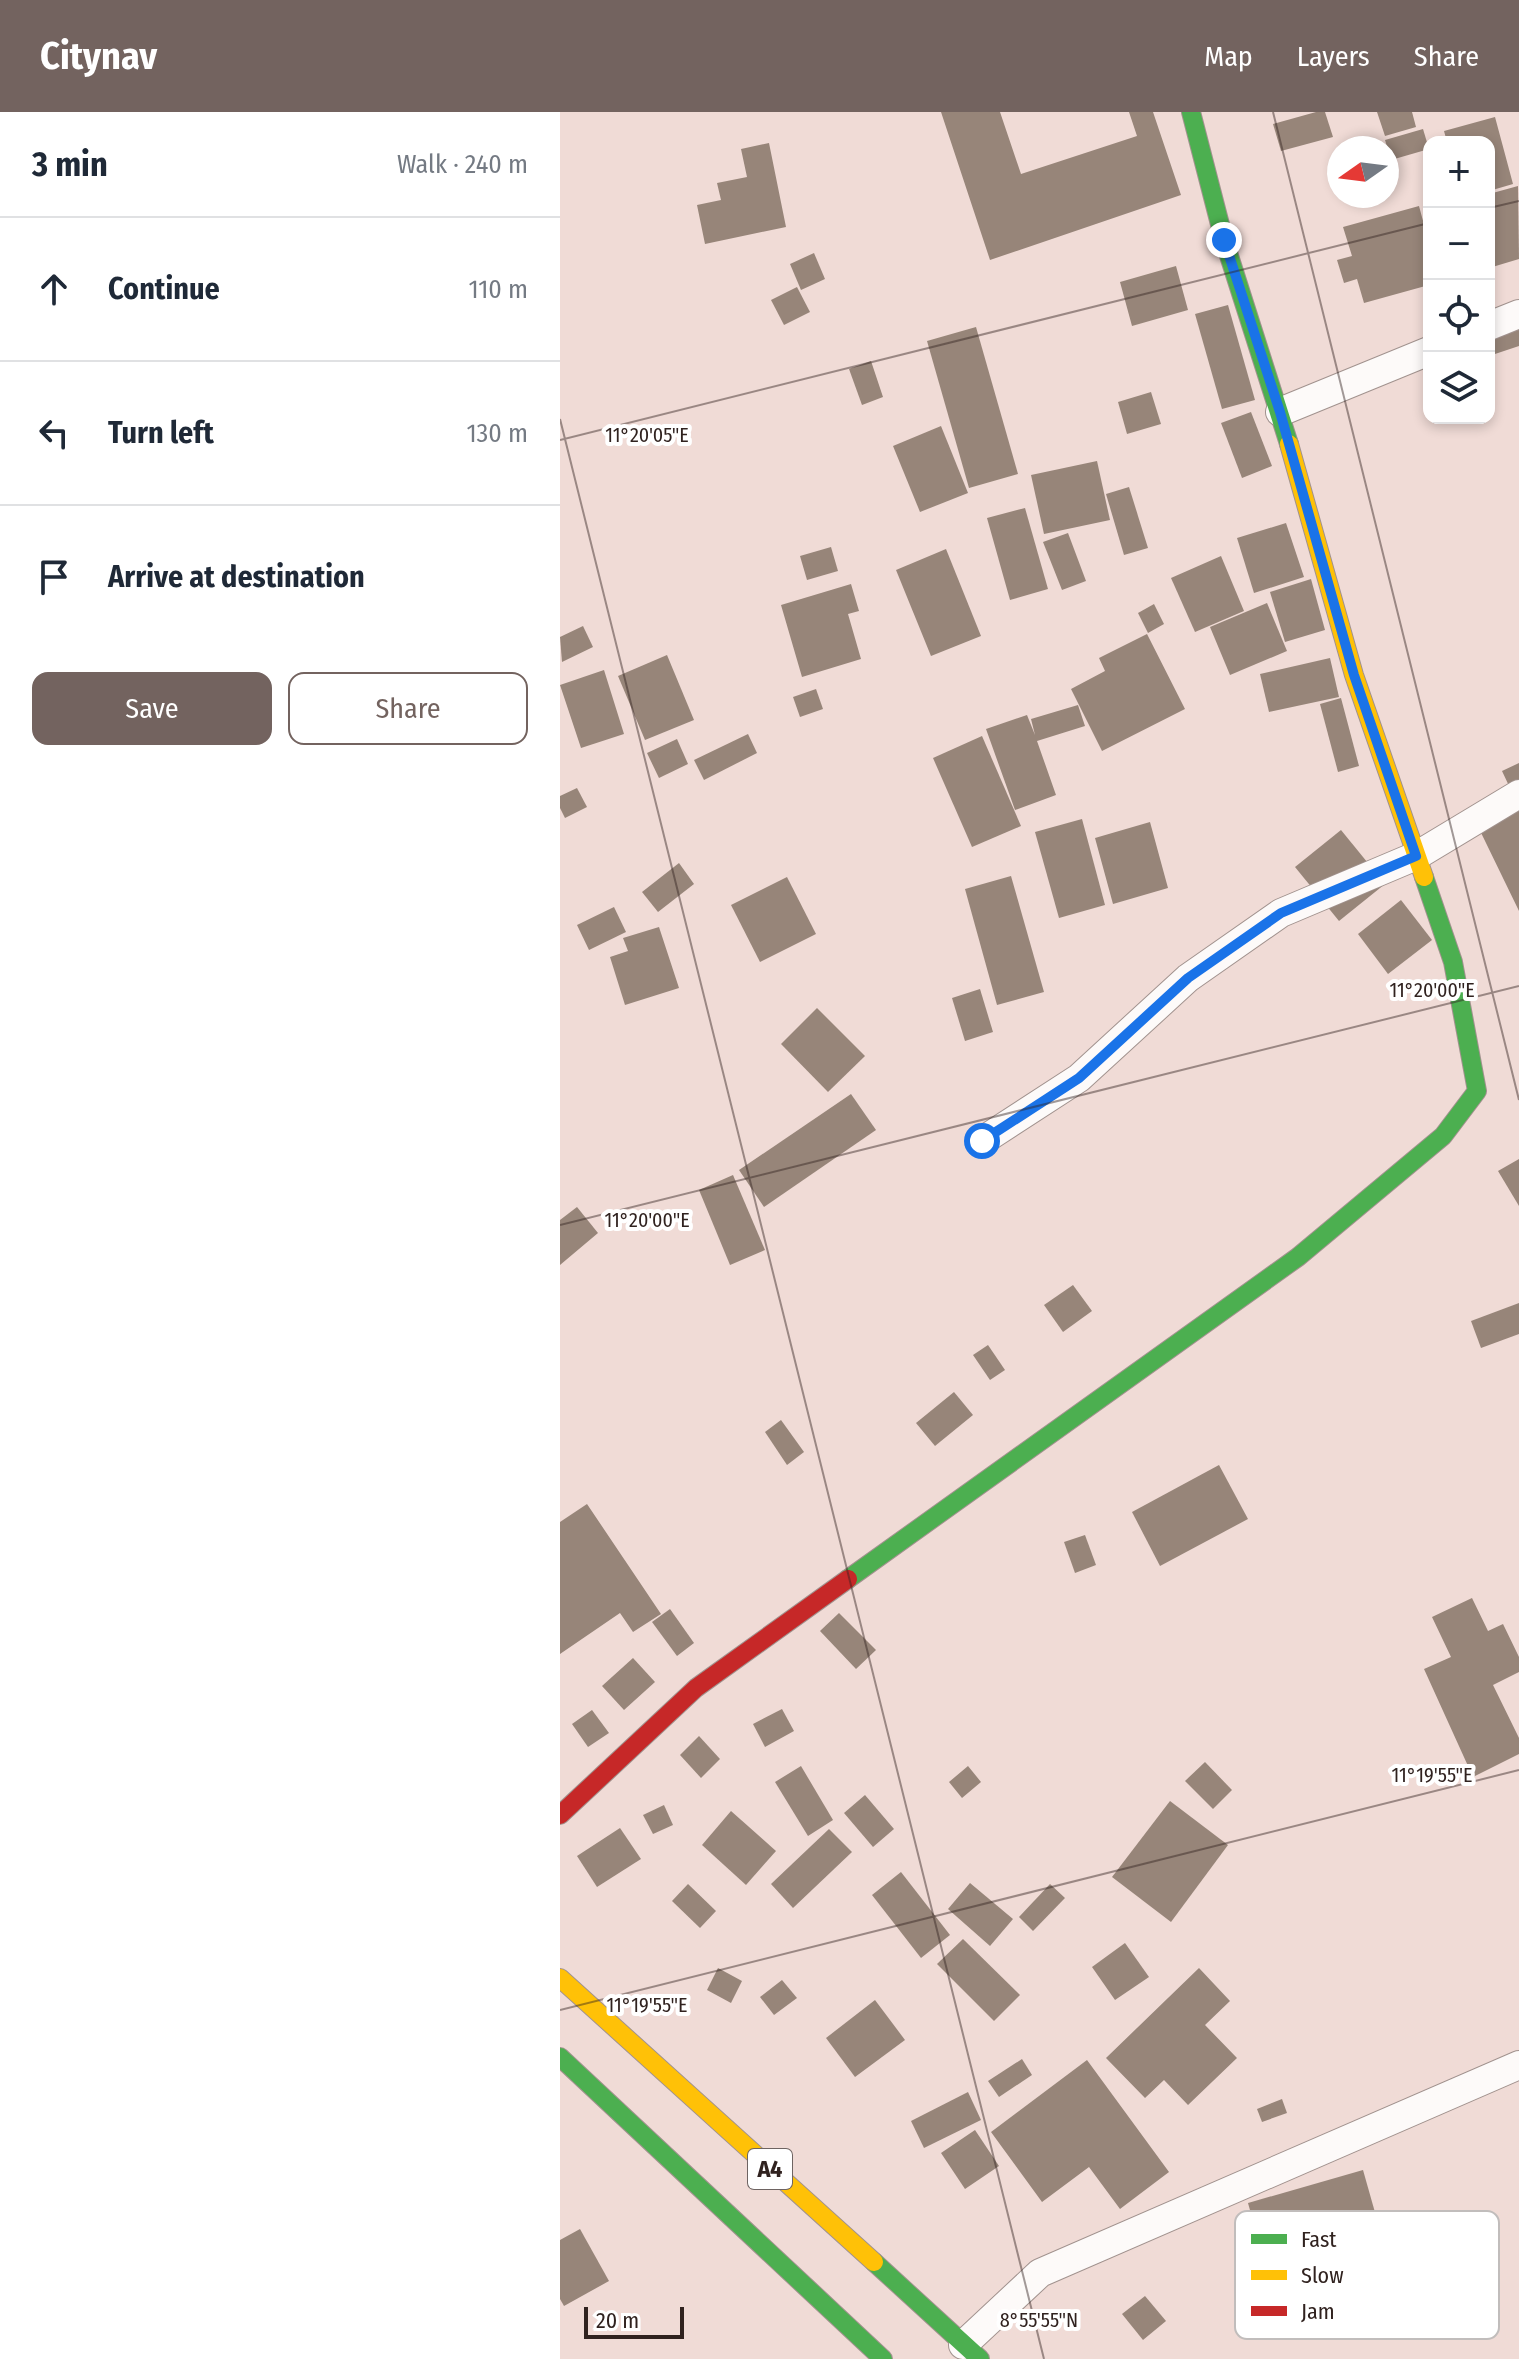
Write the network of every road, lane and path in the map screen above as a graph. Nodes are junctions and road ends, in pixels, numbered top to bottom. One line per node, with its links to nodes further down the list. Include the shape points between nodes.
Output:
1 (1191, 112): 5 (main road, via 1224,240)
2 (1519, 314): 3 (street)
3 (1495, 324)
4 (1427, 352): 5 (street)
5 (1280, 412): 7 (main road, via 1354,675)
6 (1519, 794): 7 (street)
7 (1416, 856): 8 (street, via 1281,913 1188,978 1079,1078); 9 (main road, via 1453,962 1477,1091 1443,1136 1298,1257 696,1688)
8 (982, 1141)
9 (560, 1815)
10 (560, 1978): 13 (main road, A4)
11 (560, 2057): 14 (main road, A4)
12 (1519, 2065): 13 (street, via 1040,2273)
13 (972, 2352)
14 (883, 2359)

